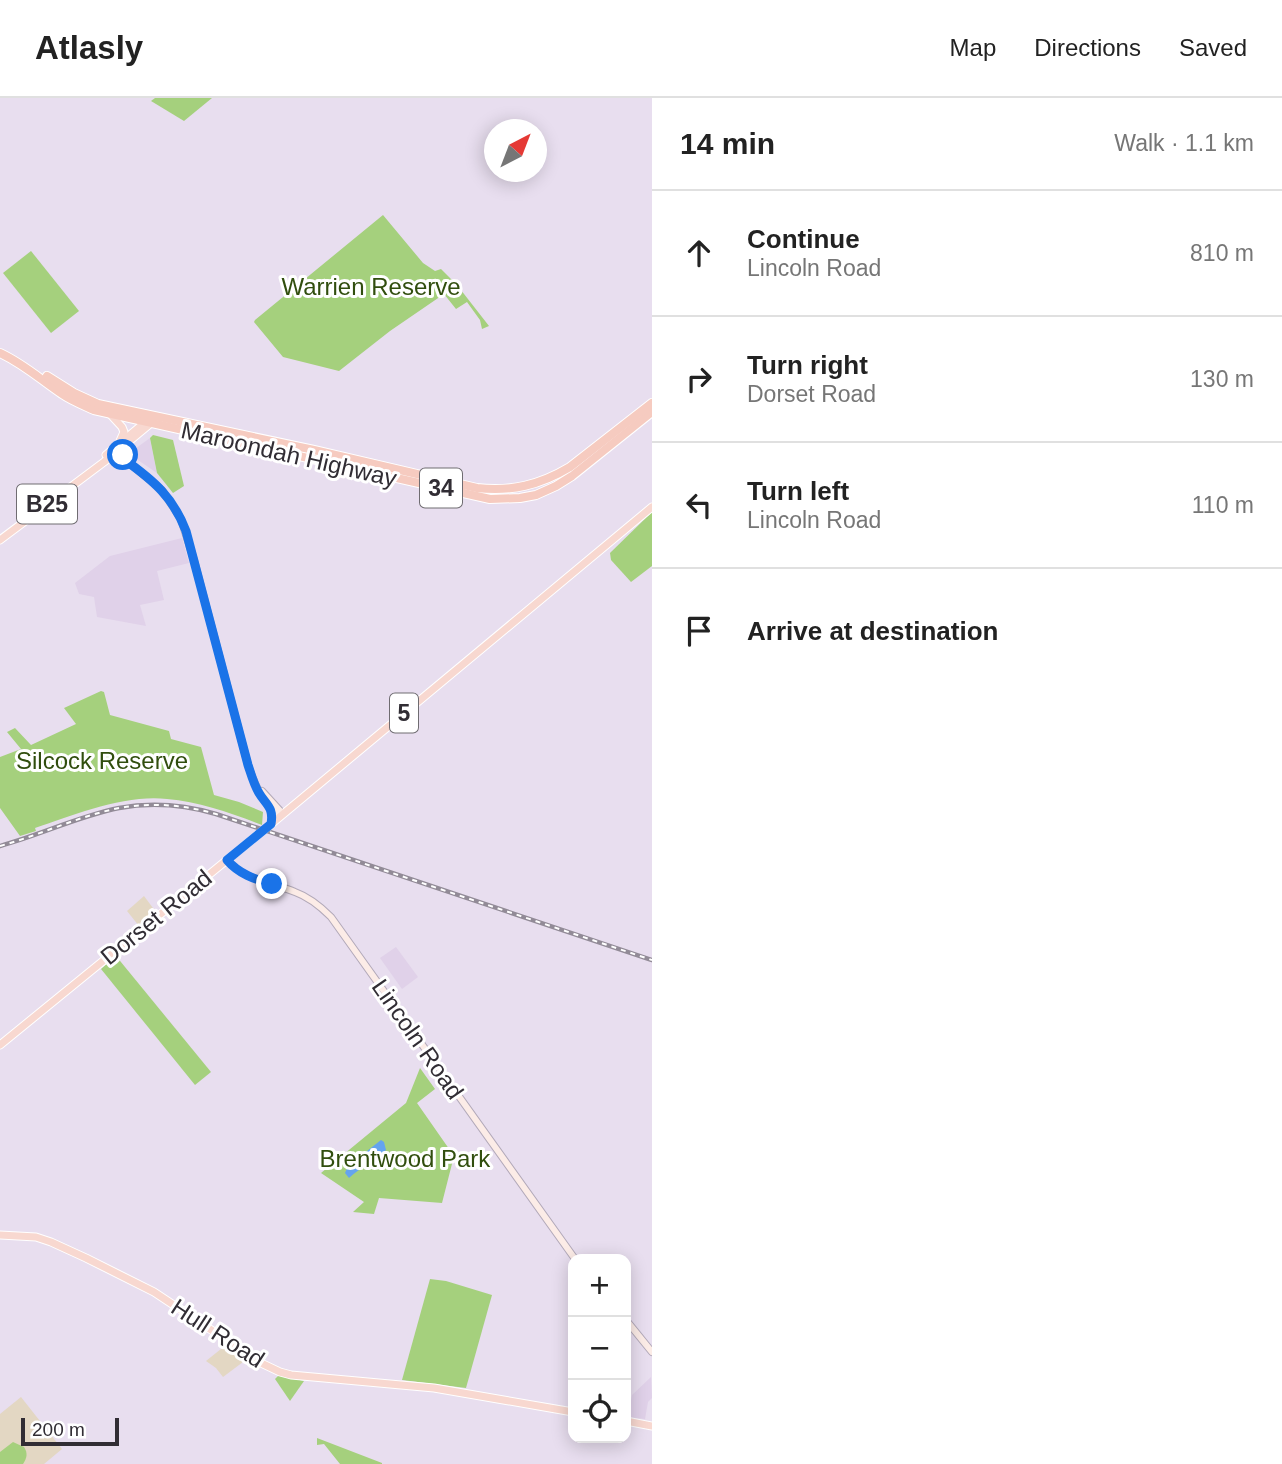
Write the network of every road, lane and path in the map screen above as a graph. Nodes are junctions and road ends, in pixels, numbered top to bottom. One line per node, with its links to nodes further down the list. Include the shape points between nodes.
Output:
1 (0, 350): 4 (highway, Maroondah Highway / 34, via 77,403); 5 (highway, Maroondah Highway / 34, via 31,363 85,399)
2 (652, 403): 5 (highway, Maroondah Highway / 34, via 557,475 537,484 496,490)
3 (652, 412): 5 (highway, Maroondah Highway / 34, via 556,486 506,500)
4 (110, 414): 5 (highway, Maroondah Highway / 34); 7 (main road, via 124,432)
5 (151, 420): 6 (main road, B25); 7 (main road, B25)
6 (130, 441): 7 (main road, B25); 8 (main road)
7 (113, 451): 8 (main road); 9 (main road, via 113,458); 11 (main road, B25)
8 (125, 460): 9 (main road)
9 (144, 474): 12 (main road, via 171,501 186,531)
10 (652, 508): 14 (main road, Dorset Road / 5)
11 (0, 540)
12 (254, 782): 13 (main road); 14 (main road)
13 (270, 808): 14 (main road); 15 (main road)
14 (281, 816): 15 (main road, Dorset Road / 5)
15 (270, 824): 16 (main road, Dorset Road / 5, bridge)
16 (227, 860): 17 (main road, Dorset Road / 5); 19 (main road, Lincoln Road, via 244,875 301,894 331,917)
17 (0, 1045)
18 (0, 1235): 22 (main road, Hull Road, via 43,1238 145,1287 279,1372 443,1389)
19 (571, 1254)
20 (631, 1326): 21 (main road)
21 (652, 1352)
22 (568, 1411)
23 (631, 1423): 24 (main road)
24 (652, 1426)

